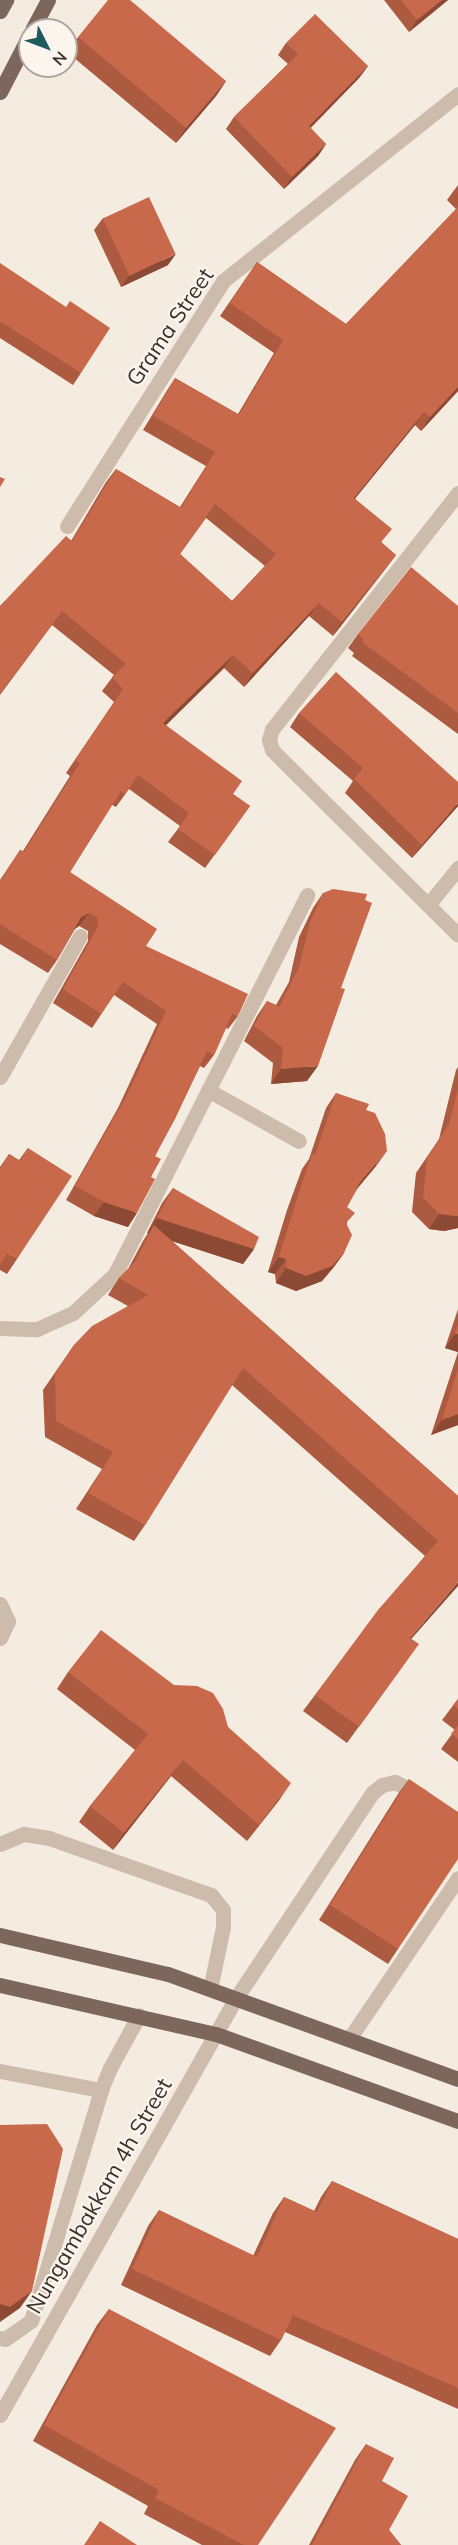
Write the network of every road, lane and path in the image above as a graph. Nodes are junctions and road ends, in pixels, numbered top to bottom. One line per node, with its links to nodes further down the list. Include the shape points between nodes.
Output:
1 (6, 0): 3 (main road)
2 (48, 0): 4 (main road)
3 (0, 11)
4 (38, 18)
5 (18, 57): 6 (main road)
6 (0, 92)
7 (458, 94): 9 (street, Grama Street, via 223,281)
8 (458, 493): 12 (street, via 272,729 269,740 272,750)
9 (67, 526)
10 (458, 868): 12 (street)
11 (307, 895): 16 (street)
12 (428, 905): 13 (street)
13 (458, 935)
14 (80, 936): 15 (street)
15 (0, 1077)
16 (208, 1090): 17 (street); 18 (street, via 115,1274 73,1313 37,1329)
17 (299, 1141)
18 (0, 1328)
19 (0, 1604): 20 (street, via 8,1621)
20 (0, 1638)
21 (433, 1804): 27 (street, Nungambakkam 4h Street, via 395,1782 372,1793)
22 (0, 1844): 26 (street, via 24,1834 49,1838 211,1895 223,1910)
23 (458, 1878): 30 (street)
24 (0, 1935): 26 (main road, via 168,1974)
25 (0, 1985): 28 (main road)
26 (210, 1989): 27 (main road)
27 (236, 1998): 29 (street, Nungambakkam 4h Street); 30 (main road)
28 (139, 2015): 29 (main road); 33 (street)
29 (216, 2034): 34 (main road); 36 (street, Nungambakkam 4h Street)
30 (349, 2039): 32 (main road)
31 (0, 2071): 33 (street)
32 (458, 2079)
33 (101, 2090): 35 (street, via 31,2321 5,2339)
34 (458, 2121)
35 (0, 2338)
36 (0, 2415)

